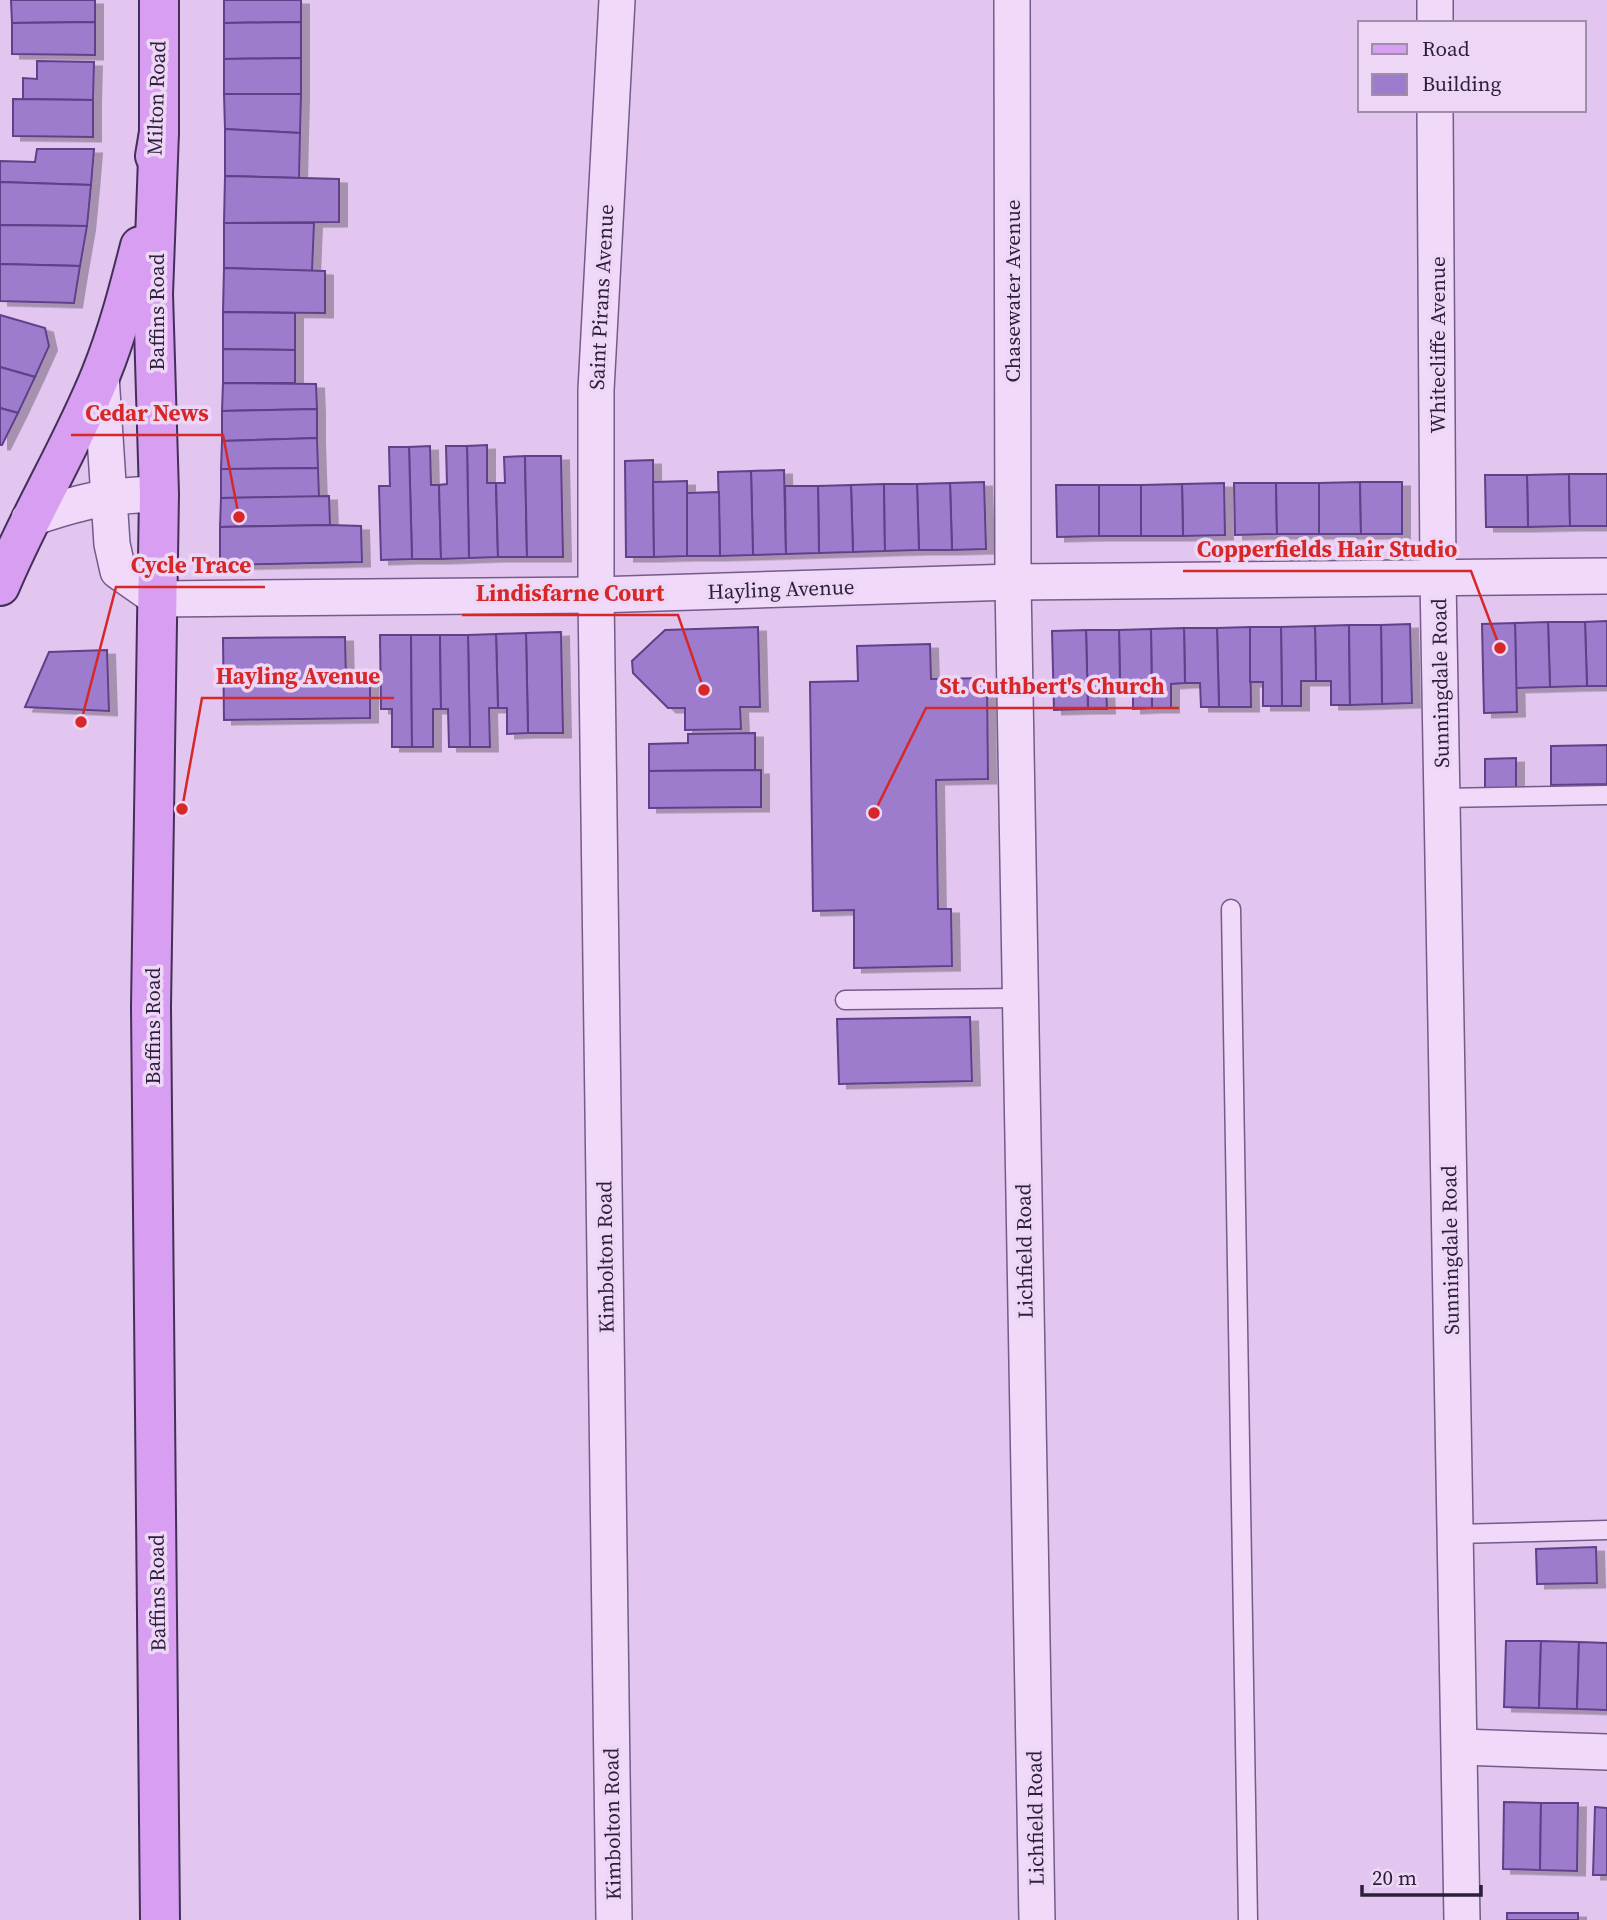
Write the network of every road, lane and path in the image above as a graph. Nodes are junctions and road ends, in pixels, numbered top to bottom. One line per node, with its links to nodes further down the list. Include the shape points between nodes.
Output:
1 (159, 0): 7 (main road, Milton Road)
2 (617, 0): 16 (street, Saint Pirans Avenue, via 596,390)
3 (1012, 0): 14 (street, Chasewater Avenue)
4 (1435, 0): 5 (street)
5 (1435, 21)
6 (1435, 112): 13 (street, Whitecliffe Avenue)
7 (159, 132): 8 (main road, Milton Road, via 140,245); 9 (main road, Baffins Road, via 153,294)
8 (101, 376): 10 (street); 11 (main road, Milton Road)
9 (159, 494): 10 (street); 17 (main road, Baffins Road)
10 (109, 495): 11 (street); 17 (street, via 111,544 118,570)
11 (29, 519): 15 (main road, Milton Road)
12 (1607, 576): 13 (street, Hayling Avenue)
13 (1438, 579): 14 (street, Hayling Avenue); 19 (street, Sunningdale Road)
14 (1013, 582): 16 (street, Hayling Avenue); 21 (street, Lichfield Road)
15 (0, 586)
16 (596, 595): 17 (street, Hayling Avenue); 28 (street, Kimbolton Road)
17 (159, 599): 27 (main road, Baffins Road, via 151,1020)
18 (1607, 795): 19 (lane)
19 (1442, 798): 24 (street, Sunningdale Road)
20 (1231, 909): 30 (lane)
21 (1020, 998): 22 (lane); 29 (street, Lichfield Road)
22 (845, 1000)
23 (1607, 1530): 24 (lane)
24 (1456, 1534): 25 (street, Sunningdale Road)
25 (1460, 1747): 26 (street); 31 (street, Sunningdale Road)
26 (1607, 1752)
27 (160, 1920)
28 (614, 1920)
29 (1037, 1920)
30 (1248, 1920)
31 (1462, 1920)

